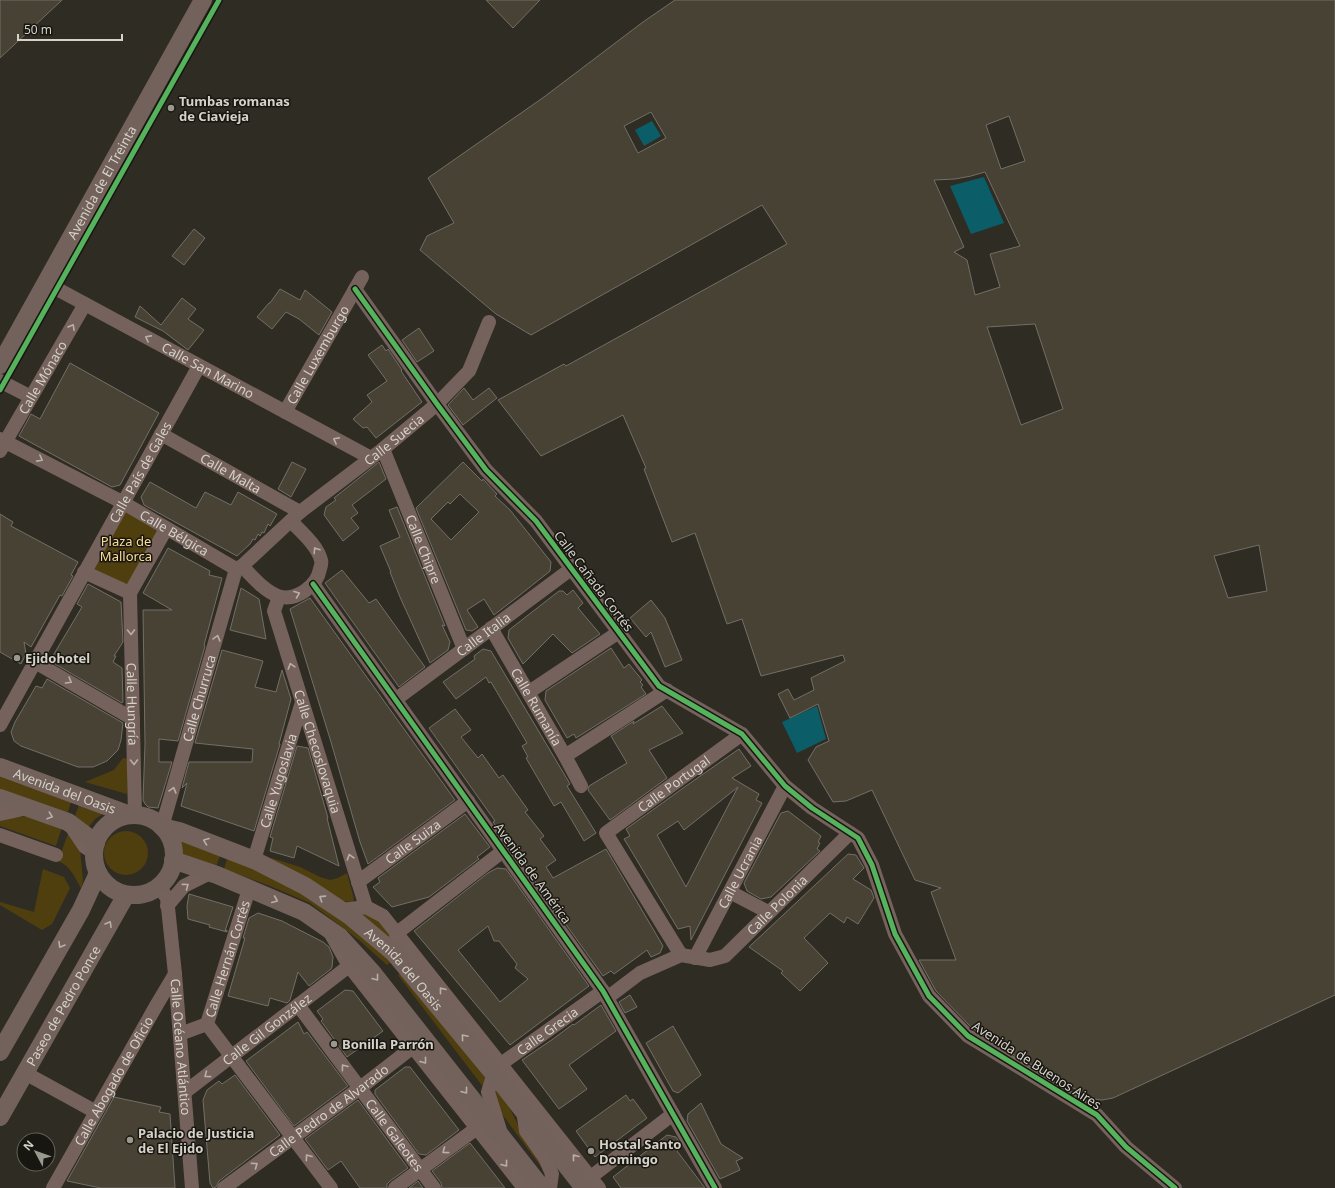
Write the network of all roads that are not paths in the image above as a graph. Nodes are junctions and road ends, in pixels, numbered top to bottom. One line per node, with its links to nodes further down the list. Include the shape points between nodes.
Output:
1 (200, 2): 2 (main road, Avenida de El Treinta)
2 (46, 283): 4 (street, Calle San Marino); 6 (main road, Avenida de El Treinta)
3 (359, 283): 10 (street, Calle Cañada Cortés); 11 (street, Calle Luxemburgo)
4 (84, 304): 7 (street, Calle San Marino, one-way to 4); 9 (street, Calle Mónaco, one-way to 4)
5 (490, 322): 10 (street, Calle Suecia, via 469,371)
6 (0, 365)
7 (199, 366): 11 (street, Calle San Marino); 12 (street, Calle País de Gales)
8 (0, 381): 9 (street)
9 (31, 397): 13 (street, Calle Mónaco)
10 (437, 404): 14 (street, Calle Suecia); 20 (street, Calle Cañada Cortés, via 486,470 536,521)
11 (285, 412): 15 (street, Calle San Marino, one-way to 11)
12 (161, 434): 16 (street, Calle País de Gales); 17 (street, Calle Malta)
13 (2, 444): 16 (street, Calle Bélgica, one-way to 16)
14 (383, 449): 15 (street, Calle Suecia); 27 (street, Calle Chipre)
15 (371, 458): 17 (street, Calle Suecia)
16 (122, 502): 18 (street, Calle Bélgica); 21 (street, Calle País de Gales)
17 (296, 516): 19 (street, Calle Suecia); 22 (street, Calle Malta, one-way to 17, via 322,562)
18 (166, 529): 19 (street, Calle Bélgica); 23 (street)
19 (239, 568): 24 (street, Calle Bélgica); 45 (street, Calle Churruca, one-way to 19)
20 (571, 568): 25 (street, Calle Italia); 26 (street, Calle Cañada Cortés)
21 (84, 572): 23 (street); 28 (street, Calle País de Gales)
22 (313, 584): 24 (street, one-way to 22, via 303,592); 31 (street, Avenida de América)
23 (130, 593): 33 (street, Calle Hungría, one-way to 33)
24 (279, 597): 32 (street, Calle Checoslovaquia, one-way to 24, via 274,611)
25 (491, 628): 27 (street, Calle Italia); 30 (street, Calle Rumanía)
26 (619, 632): 29 (street, Calle Cañada Cortés, via 659,686); 30 (street)
27 (464, 649): 31 (street, Calle Italia)
28 (35, 662): 33 (street, one-way to 33); 34 (street, Calle País de Gales)
29 (666, 690): 35 (street, Calle Cañada Cortés); 36 (street)
30 (529, 692): 36 (street, Calle Rumanía)
31 (395, 700): 41 (street, Avenida de América)
32 (302, 702): 52 (street, Calle Yugoslavia); 55 (street, Calle Checoslovaquia, one-way to 32)
33 (133, 719): 44 (street, Calle Hungría, one-way to 44)
34 (0, 725)
35 (742, 734): 39 (street, Calle Cañada Cortés); 67 (street, Calle Portugal, via 606,833)
36 (565, 756): 38 (street, Calle Rumanía)
37 (0, 767): 44 (main road, Avenida del Oasis)
38 (581, 786)
39 (785, 786): 47 (street, Calle Cañada Cortés); 58 (street, Calle Ucrania)
40 (0, 798): 42 (main road)
41 (468, 801): 49 (street, Avenida de América); 55 (street, Calle Suiza)
42 (28, 808): 43 (street); 48 (main road, one-way to 48, via 68,822)
43 (0, 814)
44 (133, 815): 45 (main road, via 153,820); 48 (main road, via 108,824 100,833)
45 (162, 827): 51 (main road, via 173,848); 52 (main road, Avenida del Oasis, one-way to 45)
46 (0, 834): 50 (street)
47 (854, 836): 63 (street, Calle Polonia); 90 (street, Avenida de Buenos Aires, via 872,865 894,934 929,996 968,1036 1097,1115)
48 (95, 848): 53 (main road, via 94,861)
49 (503, 851): 65 (street); 70 (street, Avenida de América)
50 (56, 855)
51 (173, 860): 54 (main road, Avenida del Oasis); 56 (main road, via 171,870)
52 (254, 860): 62 (main road, Avenida del Oasis, one-way to 52, via 305,886)
53 (98, 873): 59 (main road, via 114,890); 75 (main road, one-way to 75, via 81,910)
54 (210, 873): 57 (main road, Avenida del Oasis); 60 (street, one-way to 54, via 184,886)
55 (358, 882): 61 (street, Calle Checoslovaquia)
56 (159, 886): 59 (main road, via 138,895); 60 (street, Calle Océano Atlántico, via 167,898)
57 (249, 889): 64 (main road, Avenida del Oasis, one-way to 64, via 304,912); 72 (street, Calle Hernán Cortés)
58 (730, 892): 63 (street); 67 (street, Calle Ucrania)
59 (126, 894): 78 (main road, Paseo de Pedro Ponce, one-way to 59)
60 (167, 906): 69 (street, Calle Océano Atlántico)
61 (366, 908): 62 (street); 65 (street, Avenida del Oasis, via 383,916)
62 (342, 910): 66 (main road, Avenida del Oasis)
63 (768, 912): 67 (street, Calle Polonia, via 725,956 710,960)
64 (327, 928): 68 (street, Avenida del Oasis); 87 (main road, Avenida del Oasis, one-way to 87, via 340,937 372,972)
65 (397, 933): 66 (street); 77 (street, Avenida del Oasis, one-way to 65)
66 (394, 953): 77 (main road, Avenida del Oasis, one-way to 66)
67 (688, 957): 70 (street, Calle Grecia, via 640,973)
68 (350, 966): 71 (street, Calle Gil González); 74 (street, Avenida del Oasis)
69 (175, 974): 73 (street, Calle Océano Atlántico); 82 (street, Calle Abogado de Oficio)
70 (605, 994): 77 (street, Calle Grecia); 83 (street, Avenida de América)
71 (298, 1005): 76 (street, Calle Gil González); 79 (street, Calle Galeotes, one-way to 71)
72 (207, 1024): 73 (street, Calle Hernán Cortés); 76 (street)
73 (180, 1034): 80 (street, Calle Océano Atlántico)
74 (413, 1047): 79 (street, Calle Pedro de Alvarado); 85 (street, Avenida del Oasis, one-way to 85)
75 (0, 1052)
76 (232, 1056): 80 (street, Calle Gil González, one-way to 80); 86 (street)
77 (497, 1069): 81 (main road, Avenida del Oasis); 87 (street, via 488,1092); 89 (street, Avenida del Oasis, one-way to 77)
78 (25, 1073): 82 (street); 84 (main road, Paseo de Pedro Ponce)
79 (360, 1088): 86 (street, Calle Pedro de Alvarado); 88 (street, Calle Galeotes)
80 (185, 1092): 92 (street, Calle Océano Atlántico)
81 (523, 1110): 89 (main road, Avenida del Oasis); 99 (street, via 526,1131 545,1158 552,1174)
82 (96, 1112): 91 (street, Calle Abogado de Oficio)
83 (673, 1114): 89 (street); 101 (street, Avenida de América)
84 (0, 1117)
85 (477, 1128): 88 (street, one-way to 88); 97 (street, Avenida del Oasis, one-way to 97)
86 (293, 1137): 93 (street, Calle Pedro de Alvarado, one-way to 86); 94 (street, one-way to 86)
87 (502, 1138): 98 (main road, Avenida del Oasis)
88 (420, 1169): 95 (street); 96 (street, Calle Galeotes)
89 (585, 1183): 100 (street, Avenida del Oasis)
90 (1170, 1187)
91 (53, 1188)
92 (192, 1188)
93 (224, 1188)
94 (331, 1188)
95 (395, 1188)
96 (434, 1188)
97 (524, 1188)
98 (542, 1188)
99 (550, 1188)
100 (599, 1188)
101 (715, 1188)

